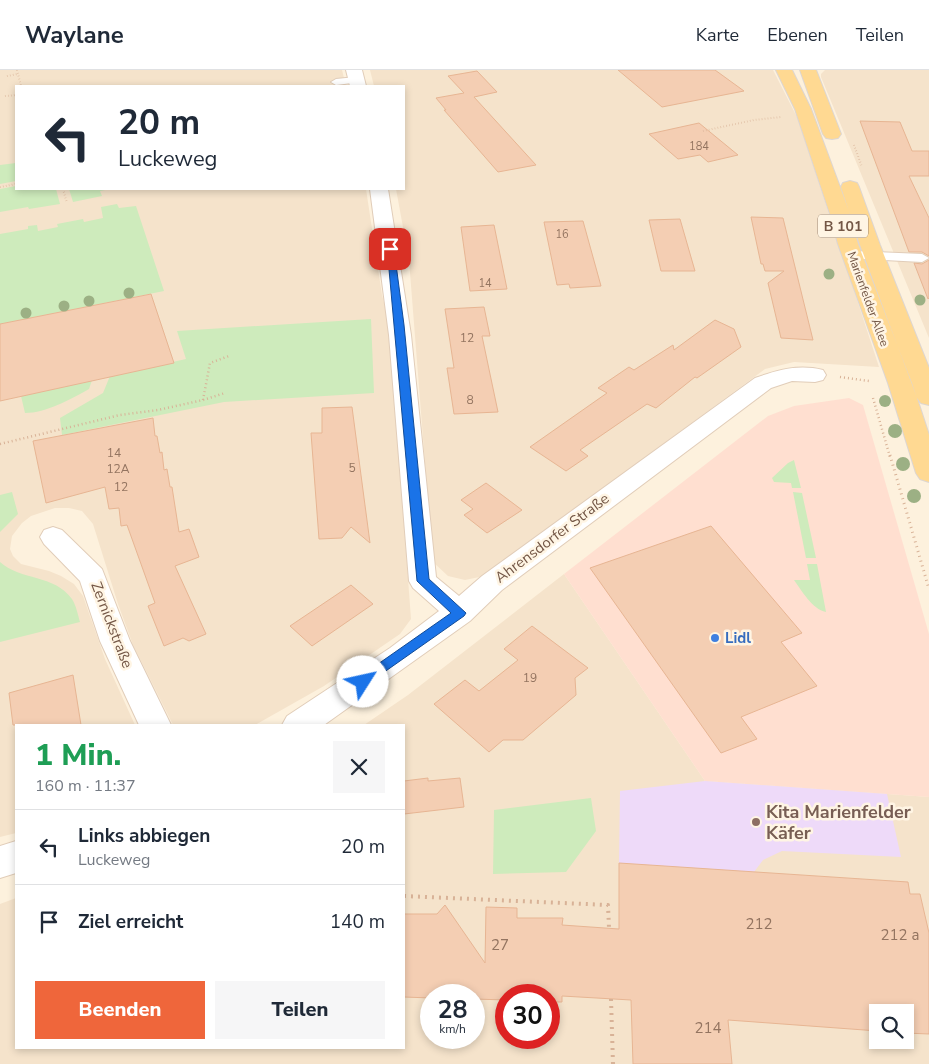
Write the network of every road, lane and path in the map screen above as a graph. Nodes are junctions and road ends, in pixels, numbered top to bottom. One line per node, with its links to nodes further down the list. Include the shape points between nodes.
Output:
1 (18, 70): 4 (path)
2 (784, 70): 20 (main road, Marienfelder Allee / B 101, via 803,109)
3 (808, 70): 13 (main road)
4 (18, 74): 5 (path); 8 (path)
5 (7, 76)
6 (356, 79): 7 (lane)
7 (336, 82)
8 (21, 85)
9 (15, 95): 10 (path)
10 (5, 96)
11 (787, 117): 12 (path, via 754,120)
12 (704, 131)
13 (839, 154)
14 (846, 173): 21 (main road, Marienfelder Allee / B 101)
15 (15, 184): 16 (path)
16 (0, 187)
17 (62, 190): 19 (path)
18 (379, 190): 34 (street, via 400,325 423,581)
19 (67, 203)
20 (852, 255): 21 (lane); 31 (main road, Marienfelder Allee / B 101, via 900,383)
21 (874, 256): 22 (lane); 28 (main road, Marienfelder Allee / B 101)
22 (922, 258)
23 (229, 356): 29 (path, via 210,363)
24 (814, 374): 25 (path, via 872,381); 34 (street, Ahrensdorfer Straße, via 790,374 763,382 492,583)
25 (873, 388)
26 (225, 393): 29 (path)
27 (873, 395): 33 (path)
28 (929, 398)
29 (203, 400): 30 (path, via 120,415)
30 (0, 444)
31 (929, 473)
32 (53, 537): 35 (street, Zernickstraße, via 92,576 115,640)
33 (929, 589)
34 (460, 613): 36 (street, Ahrensdorfer Straße)
35 (155, 724)
36 (300, 724)
37 (15, 857): 38 (street)
38 (0, 862)
39 (405, 896): 40 (path, via 608,905)
40 (609, 928)
41 (611, 999): 42 (path)
42 (613, 1064)

